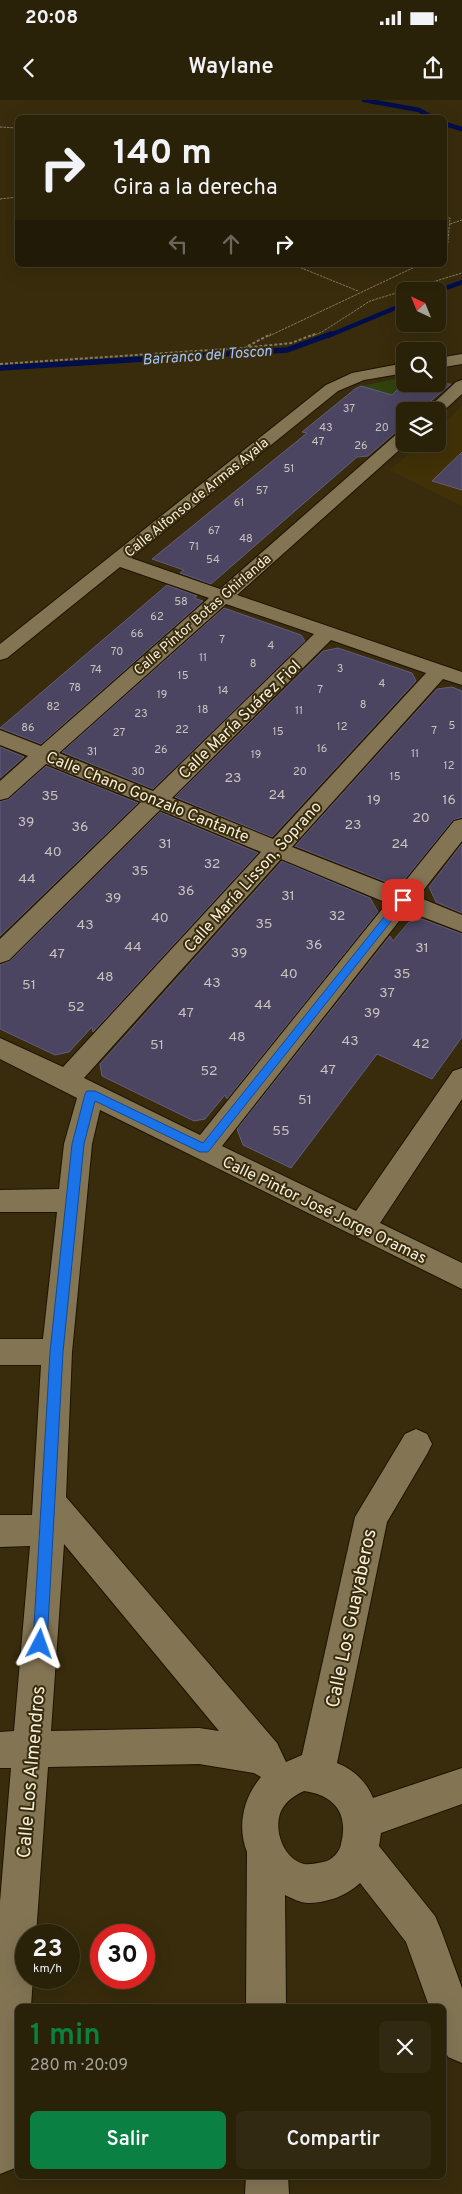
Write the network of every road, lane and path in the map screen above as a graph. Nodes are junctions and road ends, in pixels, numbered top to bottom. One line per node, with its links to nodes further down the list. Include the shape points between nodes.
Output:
1 (0, 128): 2 (path)
2 (15, 128)
3 (15, 197): 4 (path)
4 (0, 199)
5 (447, 217): 7 (path)
6 (462, 220): 7 (path)
7 (450, 224): 8 (path)
8 (447, 252)
9 (299, 267): 12 (path)
10 (414, 267): 12 (path)
11 (462, 273): 13 (path, via 370,302 322,332 291,343)
12 (359, 291): 13 (path)
13 (242, 348): 16 (path)
14 (462, 359): 15 (street)
15 (446, 361)
16 (0, 364)
17 (396, 370): 21 (street, Calle Alfonso de Armas Ayala, via 344,380)
18 (462, 386): 19 (street)
19 (443, 402)
20 (396, 444): 22 (street, Calle Pintor Botas Ghirlanda)
21 (118, 560): 22 (street); 24 (street, Calle Alfonso de Armas Ayala)
22 (223, 596): 23 (street); 28 (street, Calle Pintor Botas Ghirlanda)
23 (328, 632): 25 (street); 30 (street, Calle María Suárez Fiol)
24 (0, 654)
25 (439, 670): 26 (street); 32 (street, Calle María Lisson, Soprano)
26 (462, 679)
27 (0, 737): 28 (street, Calle Chano Gonzalo Cantante)
28 (44, 754): 29 (street, Calle Pintor Botas Ghirlanda); 30 (street, Calle Chano Gonzalo Cantante)
29 (0, 793)
30 (156, 800): 32 (street, Calle Chano Gonzalo Cantante); 35 (street, Calle María Suárez Fiol)
31 (462, 826): 33 (street)
32 (277, 849): 33 (street, Calle Chano Gonzalo Cantante); 38 (street, Calle María Lisson, Soprano)
33 (403, 900): 34 (street, Calle Chano Gonzalo Cantante); 39 (street)
34 (462, 924)
35 (0, 954)
36 (0, 1048): 38 (street, Calle Pintor José Jorge Oramas)
37 (462, 1078): 42 (street)
38 (78, 1087): 39 (street, Calle Pintor José Jorge Oramas); 40 (street, Calle Los Almendros, via 78,1144)
39 (204, 1149): 42 (street, Calle Pintor José Jorge Oramas)
40 (72, 1200): 41 (street); 45 (street, Calle Los Almendros)
41 (0, 1201)
42 (361, 1227): 43 (street, Calle Pintor José Jorge Oramas)
43 (462, 1277)
44 (0, 1352): 45 (street)
45 (57, 1352): 47 (street, Calle Los Almendros)
46 (416, 1444): 50 (street, Calle Los Guayaberos, via 370,1517)
47 (49, 1516): 48 (street); 49 (street, Calle Los Almendros); 50 (street)
48 (0, 1531)
49 (16, 1750): 50 (street, via 198,1746); 56 (street, Calle Los Almendros)
50 (287, 1770): 52 (street, via 333,1778 346,1789 357,1804); 53 (street, via 263,1806 259,1822)
51 (462, 1786): 52 (street)
52 (361, 1836): 53 (street, via 350,1866 338,1877 322,1883 306,1884 290,1879 276,1869); 55 (street, via 420,1930)
53 (266, 1854): 54 (street)
54 (266, 2004)
55 (460, 2029)
56 (0, 2153)
57 (267, 2179): 58 (street)
58 (267, 2194)

